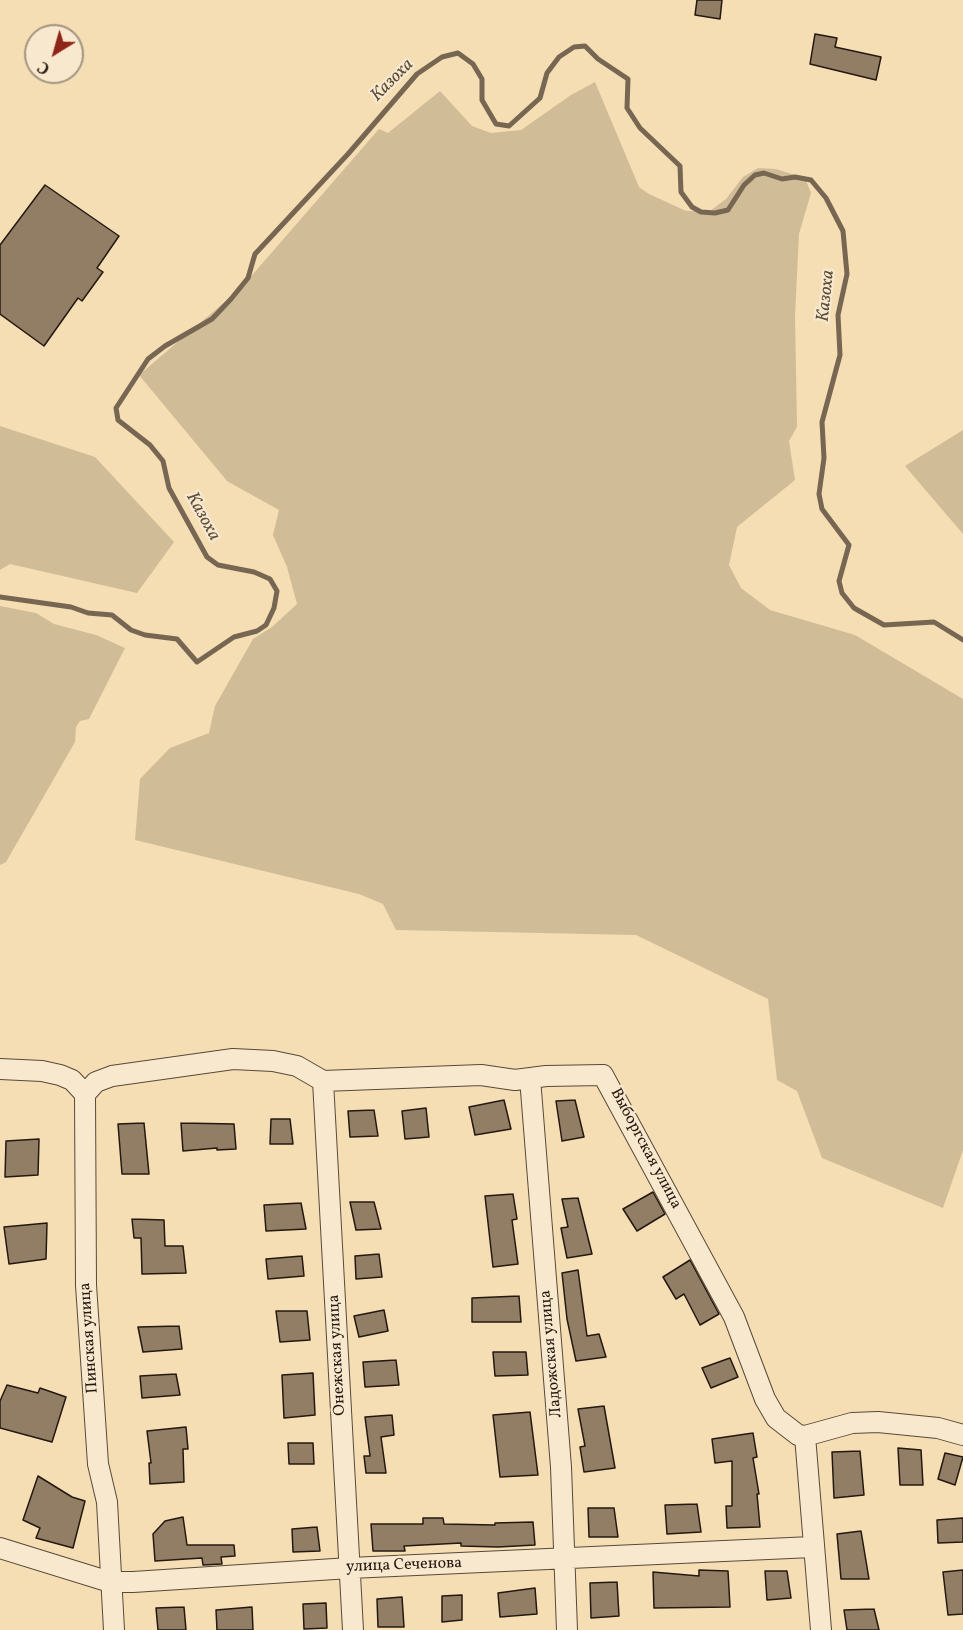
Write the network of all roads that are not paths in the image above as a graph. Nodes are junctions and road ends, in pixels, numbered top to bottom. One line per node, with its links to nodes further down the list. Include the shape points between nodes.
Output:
1 (0, 1069): 4 (street, via 60,1075 72,1080)
2 (530, 1078): 3 (street, Выборгская улица, via 481,1075); 6 (street, Выборгская улица, via 603,1075 608,1081 734,1317 765,1399 776,1418); 9 (street, Ладожская улица)
3 (323, 1081): 4 (street, via 297,1066 233,1059 112,1076 96,1082); 10 (street, Онежская улица)
4 (85, 1094): 11 (street, Пинская улица, via 86,1285 99,1464 107,1502)
5 (963, 1435): 6 (street, via 938,1428 878,1422 852,1423)
6 (805, 1436): 7 (street)
7 (812, 1547): 9 (street, улица Сеченова); 15 (street)
8 (0, 1548): 11 (street, улица Сеченова)
9 (565, 1559): 10 (street, улица Сеченова); 14 (street, Ладожская улица)
10 (350, 1568): 11 (street, улица Сеченова); 13 (street, Онежская улица)
11 (110, 1582): 12 (street, Пинская улица)
12 (114, 1630)
13 (353, 1630)
14 (567, 1630)
15 (821, 1630)

